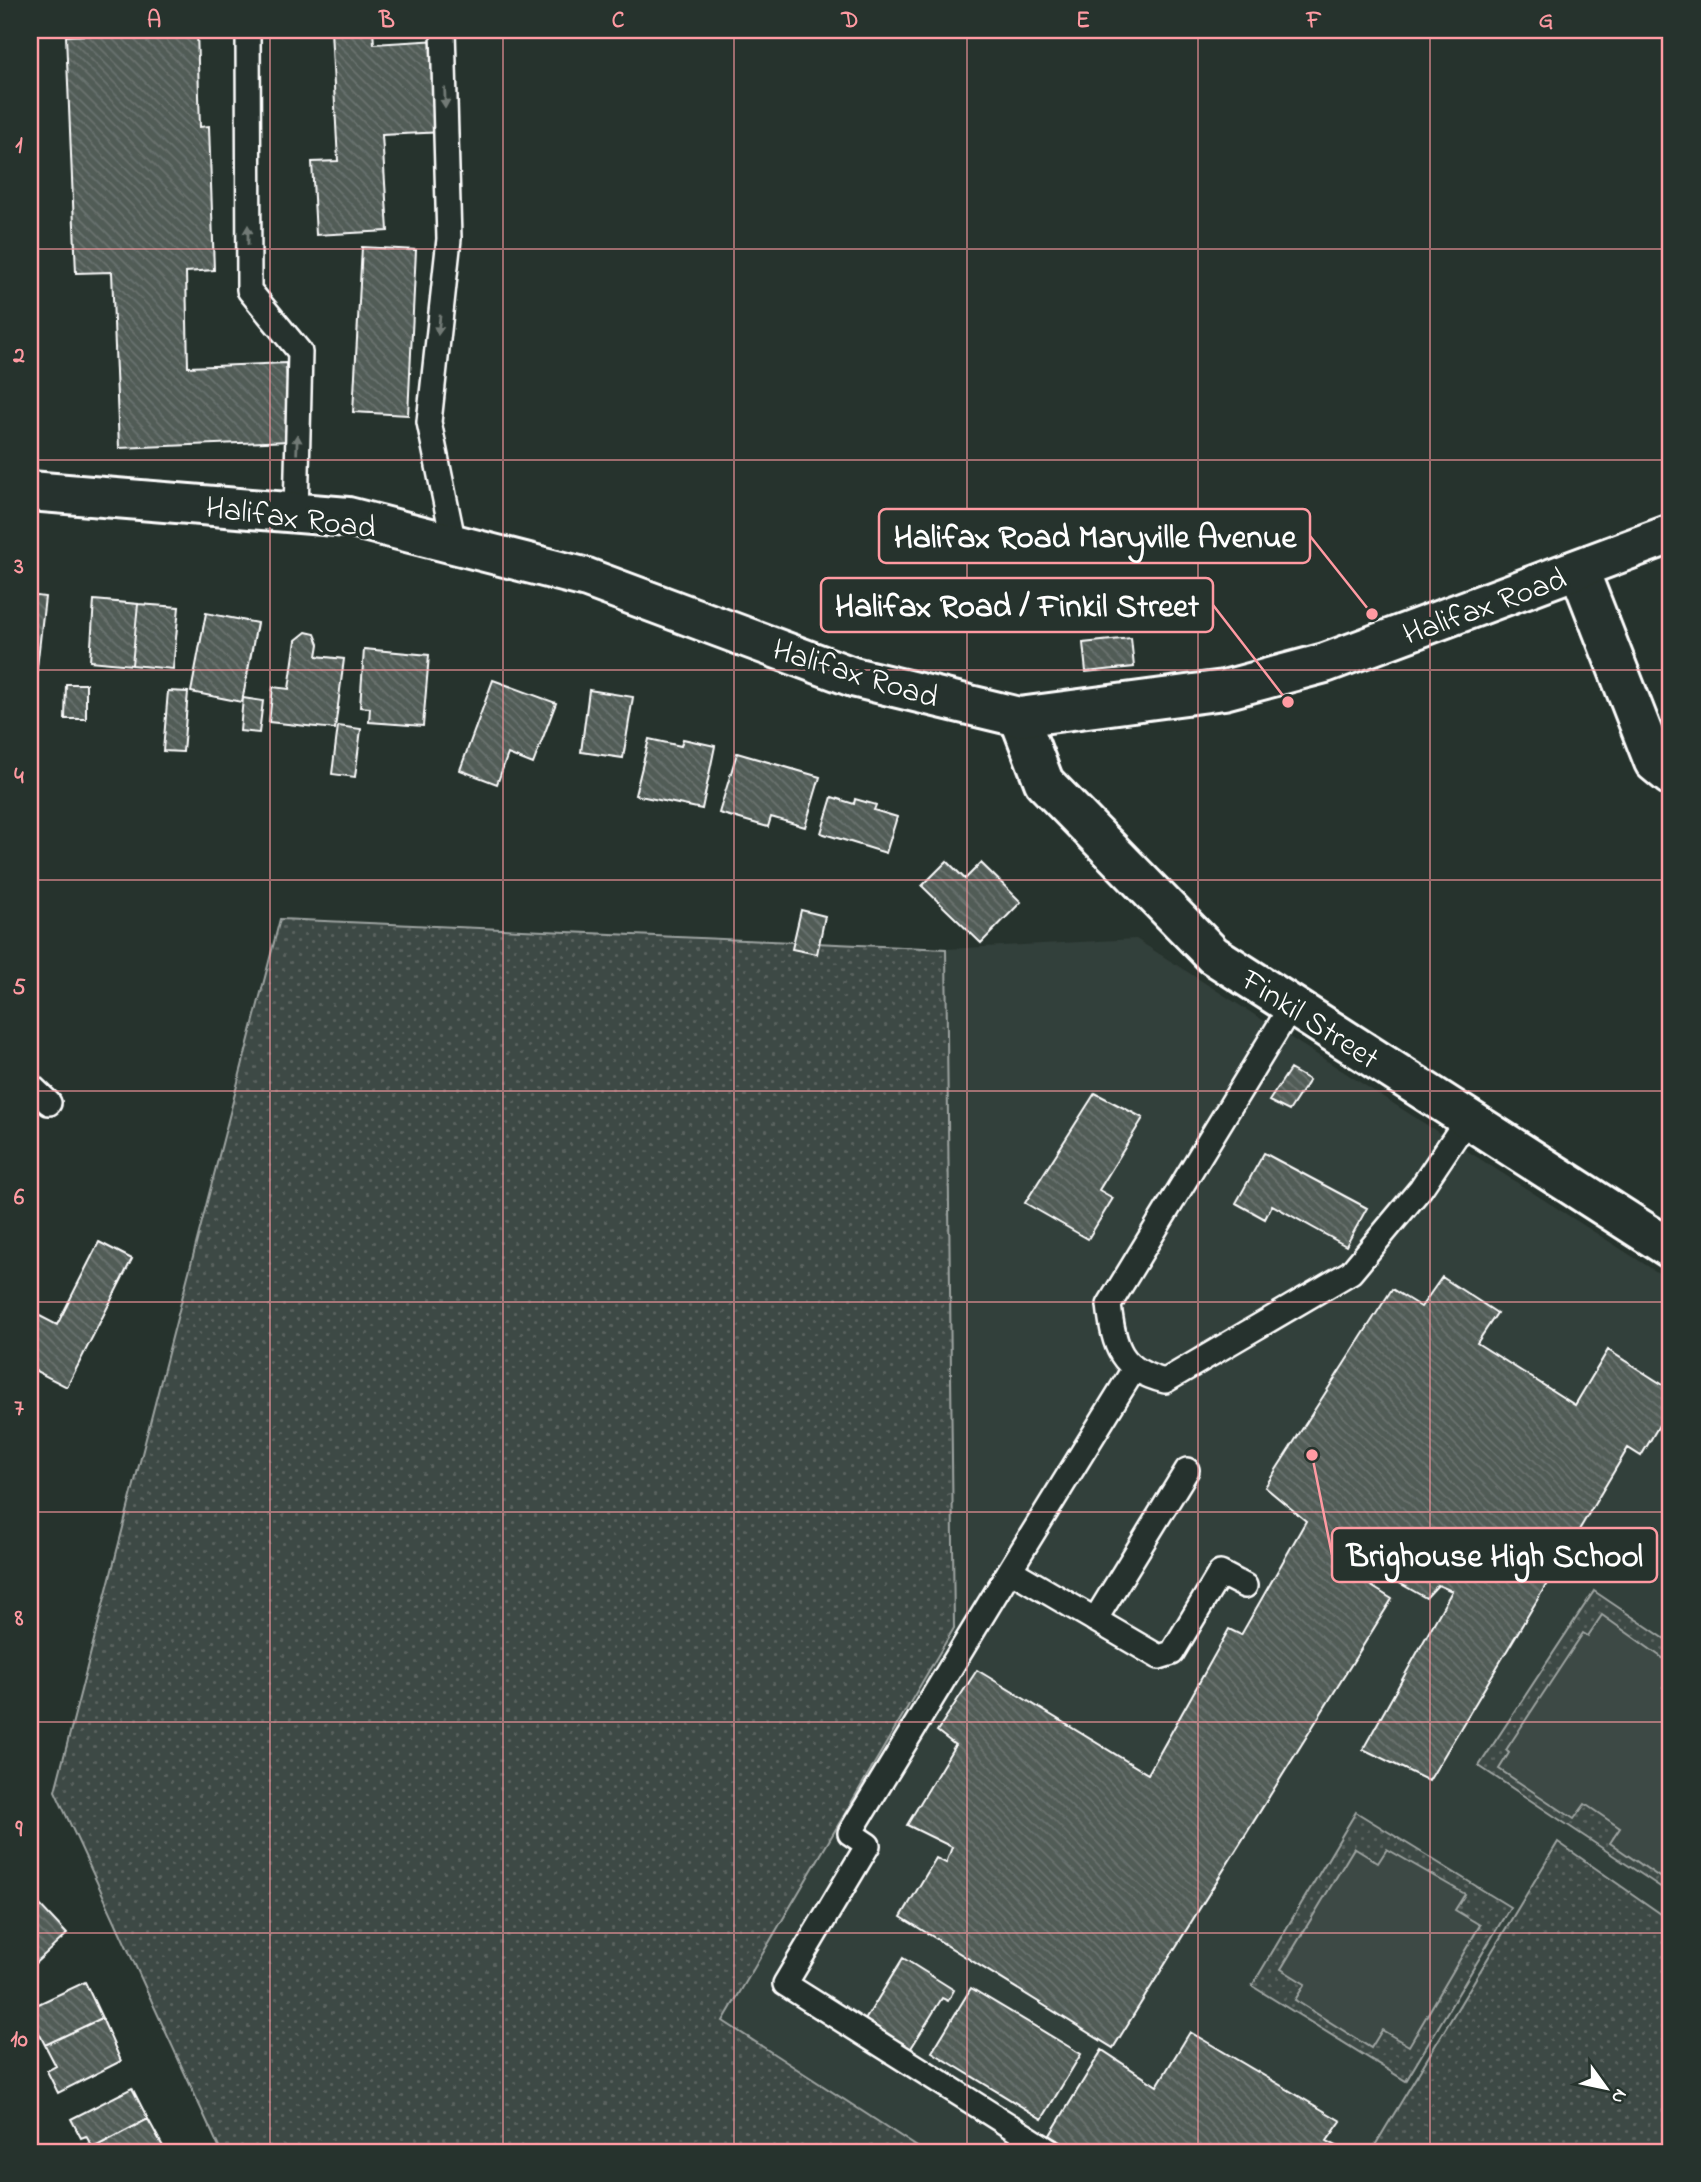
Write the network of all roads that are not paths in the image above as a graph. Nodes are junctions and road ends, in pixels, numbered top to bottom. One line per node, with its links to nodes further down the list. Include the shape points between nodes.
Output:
1 (248, 30): 4 (lane, one-way to 1, via 300,352 249,290)
2 (443, 30): 6 (lane, one-way to 6, via 449,239 429,422)
3 (30, 491): 4 (main road, Halifax Road)
4 (296, 513): 6 (main road, Halifax Road, via 348,517)
5 (1671, 534): 7 (main road, Halifax Road)
6 (454, 544): 8 (main road, Halifax Road, via 587,578 853,677)
7 (1579, 570): 8 (main road, Halifax Road, via 1325,663 1274,677 1224,690); 9 (main road, via 1654,762)
8 (1019, 717): 10 (main road, Finkil Street, via 1044,782 1213,955)
9 (1671, 776)
10 (1292, 1005): 13 (main road, Finkil Street); 15 (lane, via 1110,1305 1113,1342)
11 (30, 1085): 12 (lane)
12 (48, 1103)
13 (1468, 1118): 14 (main road, Finkil Street); 15 (lane, via 1421,1188 1351,1272 1164,1381)
14 (1671, 1249)
15 (1134, 1369): 17 (lane)
16 (1187, 1470): 19 (lane)
17 (1010, 1570): 19 (lane); 20 (lane, via 850,1833 868,1845 785,1984)
18 (1245, 1586): 19 (lane, via 1220,1573 1172,1653 1159,1657)
19 (1095, 1619)
20 (1051, 2152)

